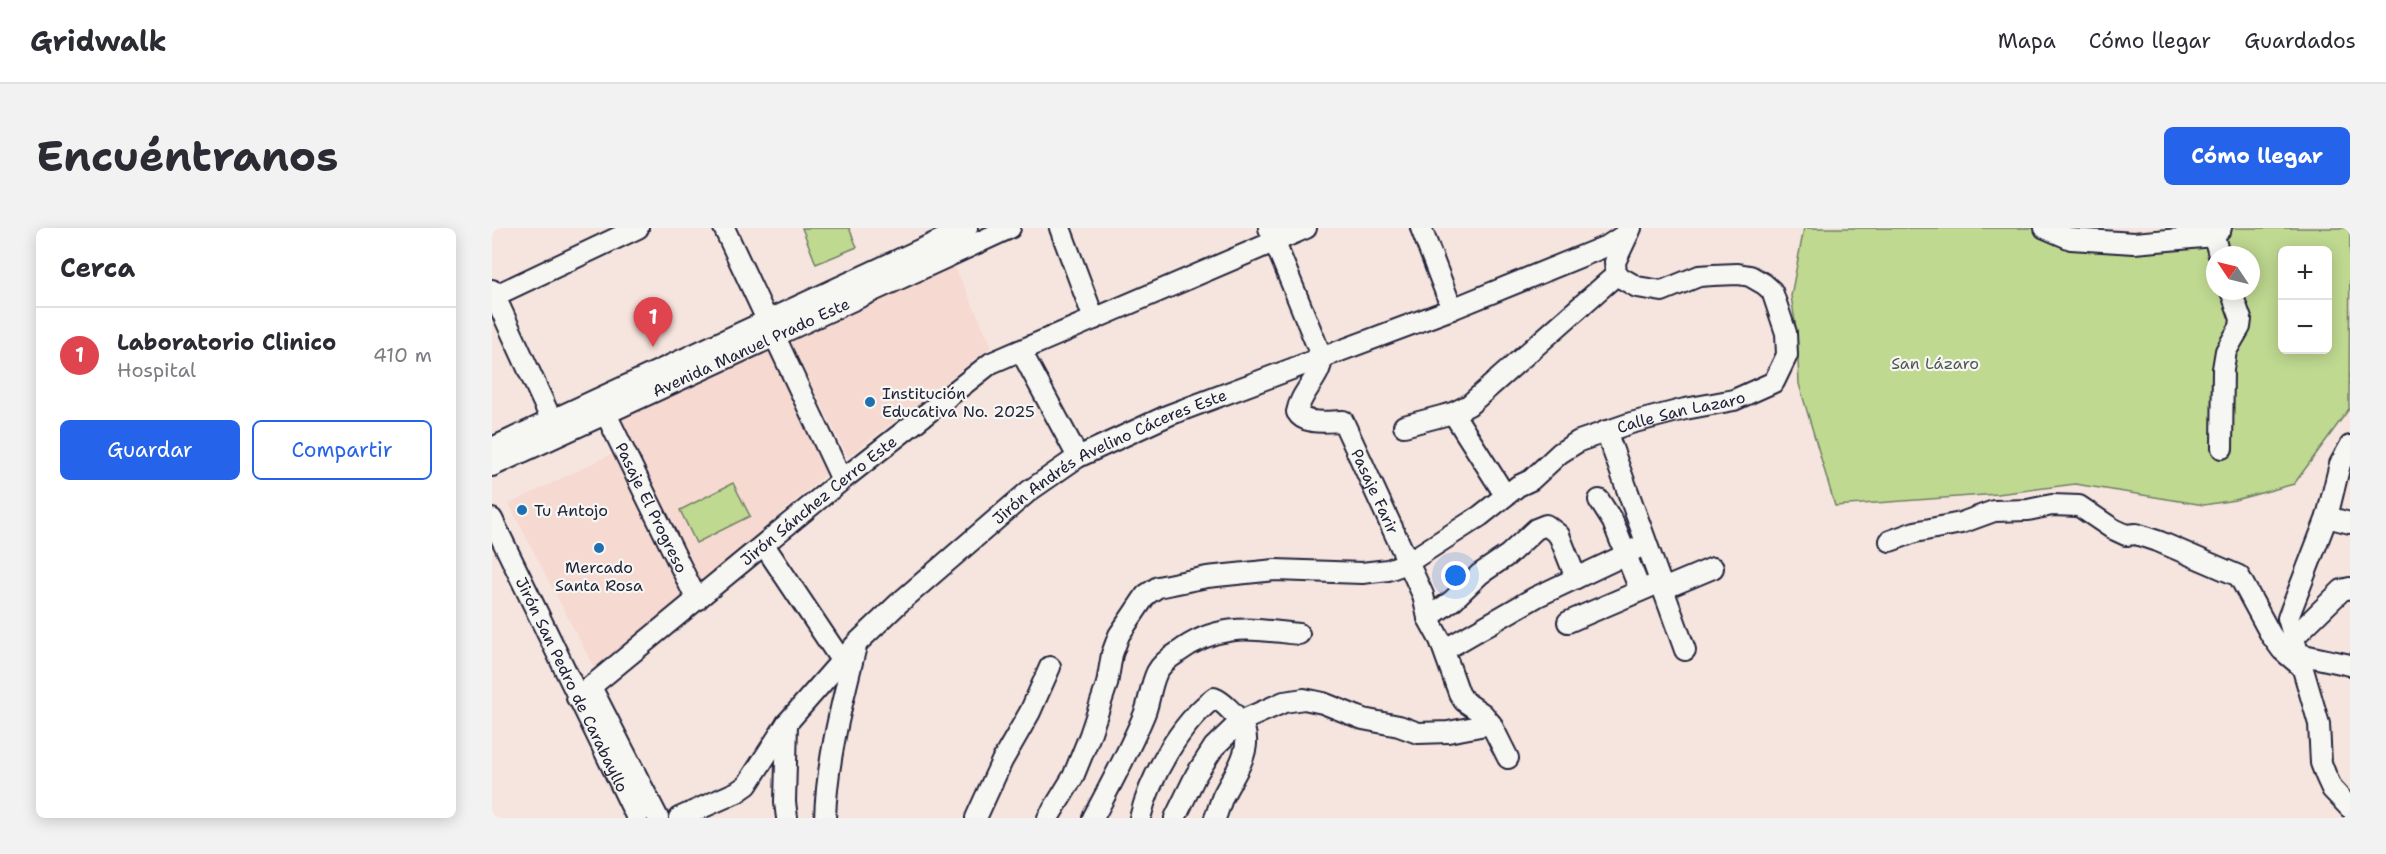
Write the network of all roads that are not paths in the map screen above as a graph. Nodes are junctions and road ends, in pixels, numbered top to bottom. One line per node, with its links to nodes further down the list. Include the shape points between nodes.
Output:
1 (638, 228): 13 (street)
2 (724, 228): 17 (street)
3 (967, 228): 17 (street, Avenida Manuel Prado Este)
4 (1010, 228): 17 (street, Avenida Manuel Prado Este)
5 (1060, 228): 16 (street)
6 (1306, 228): 11 (street, Jirón Sánchez Cerro Este)
7 (1421, 228): 15 (street)
8 (1632, 228): 12 (street, via 1615,262); 15 (street, Jirón Andrés Avelino Cáceres Este, via 1609,245)
9 (2045, 228): 10 (street, via 2071,239 2134,243)
10 (2217, 232)
11 (1271, 234): 16 (street, Jirón Sánchez Cerro Este); 19 (street)
12 (1616, 275): 20 (street, via 1468,405); 24 (street, Calle San Lazaro, via 1637,287 1662,291 1699,276 1750,276 1772,291 1786,333 1787,355 1774,382 1757,391)
13 (493, 294): 23 (street)
14 (2234, 300): 27 (street, via 2241,319 2226,351 2223,369)
15 (1452, 309): 19 (street, Jirón Andrés Avelino Cáceres Este)
16 (1094, 319): 18 (street, Jirón Sánchez Cerro Este)
17 (771, 328): 21 (street, Avenida Manuel Prado Este); 23 (street, Avenida Manuel Prado Este); 30 (street)
18 (1021, 351): 28 (street); 30 (street, Jirón Sánchez Cerro Este, via 991,363)
19 (1322, 358): 28 (street, Jirón Andrés Avelino Cáceres Este, via 1168,414); 40 (street, Pasaje Farir, via 1320,371 1300,399 1297,412 1307,420 1343,421)
20 (1453, 413): 22 (street); 31 (street)
21 (606, 414): 23 (street, Avenida Manuel Prado Este); 46 (street, Pasaje El Progreso)
22 (1404, 426)
23 (556, 428): 26 (street, Avenida Manuel Prado Este); 29 (street, Avenida Manuel Prado Este)
24 (1606, 431): 31 (street, Calle San Lazaro, via 1568,446 1531,480); 37 (street)
25 (2350, 446): 33 (street, via 2340,464)
26 (492, 448)
27 (2222, 448)
28 (1078, 457): 50 (street, Jirón Andrés Avelino Cáceres Este, via 1035,486)
29 (492, 466)
30 (842, 480): 38 (street, Jirón Sánchez Cerro Este)
31 (1505, 495): 40 (street, Calle San Lazaro, via 1480,516)
32 (1599, 500): 39 (street, via 1613,522)
33 (2327, 517): 35 (street); 53 (street, via 2288,618)
34 (492, 519): 57 (street, Jirón San Pedro de Carabayllo)
35 (2350, 523)
36 (1890, 541): 53 (street, via 1994,511 2079,506 2126,535 2160,542 2239,576 2276,643 2282,650)
37 (1646, 543): 39 (street); 43 (street)
38 (764, 544): 46 (street, Jirón Sánchez Cerro Este); 54 (street)
39 (1625, 555): 42 (street); 45 (street)
40 (1407, 563): 47 (street, Pasaje Farir, via 1423,595); 69 (street, Calle San Lazaro, via 1376,573 1275,570 1207,578 1158,587 1146,595 1119,635 1090,735 1073,777)
41 (1713, 568): 43 (street)
42 (1576, 578): 47 (street, via 1559,535 1546,525 1536,529); 51 (street)
43 (1662, 586): 45 (street); 52 (street)
44 (2350, 588): 53 (street, via 2342,590)
45 (1641, 590): 48 (street)
46 (697, 600): 57 (street, Jirón Sánchez Cerro Este)
47 (1428, 618): 51 (street, Pasaje Farir)
48 (1568, 622)
49 (1299, 634): 70 (street, via 1222,630 1191,642 1165,661 1151,688 1146,712)
50 (857, 644): 54 (street, Jirón Andrés Avelino Cáceres Este); 67 (street, via 832,752)
51 (1444, 650): 60 (street, Pasaje Farir, via 1464,701)
52 (1685, 650)
53 (2298, 653): 55 (street); 62 (street, via 2319,724 2321,763 2332,789)
54 (841, 660): 59 (street, Jirón Andrés Avelino Cáceres Este)
55 (2350, 665)
56 (1050, 667): 68 (street)
57 (584, 692): 63 (street, Jirón San Pedro de Carabayllo); 64 (street, Jirón San Pedro de Carabayllo)
58 (1241, 721): 60 (street, via 1284,702 1304,699 1418,733); 71 (street, via 1214,698 1196,714 1168,753); 72 (street, via 1214,747); 73 (street, via 1245,752)
59 (787, 723): 65 (street, Jirón Andrés Avelino Cáceres Este, via 747,784); 66 (street)
60 (1491, 724): 61 (street)
61 (1509, 758)
62 (2350, 808)
63 (636, 818)
64 (658, 818)
65 (679, 818)
66 (787, 818)
67 (825, 818)
68 (976, 818)
69 (1048, 818)
70 (1093, 818)
71 (1140, 818)
72 (1175, 818)
73 (1215, 818)

